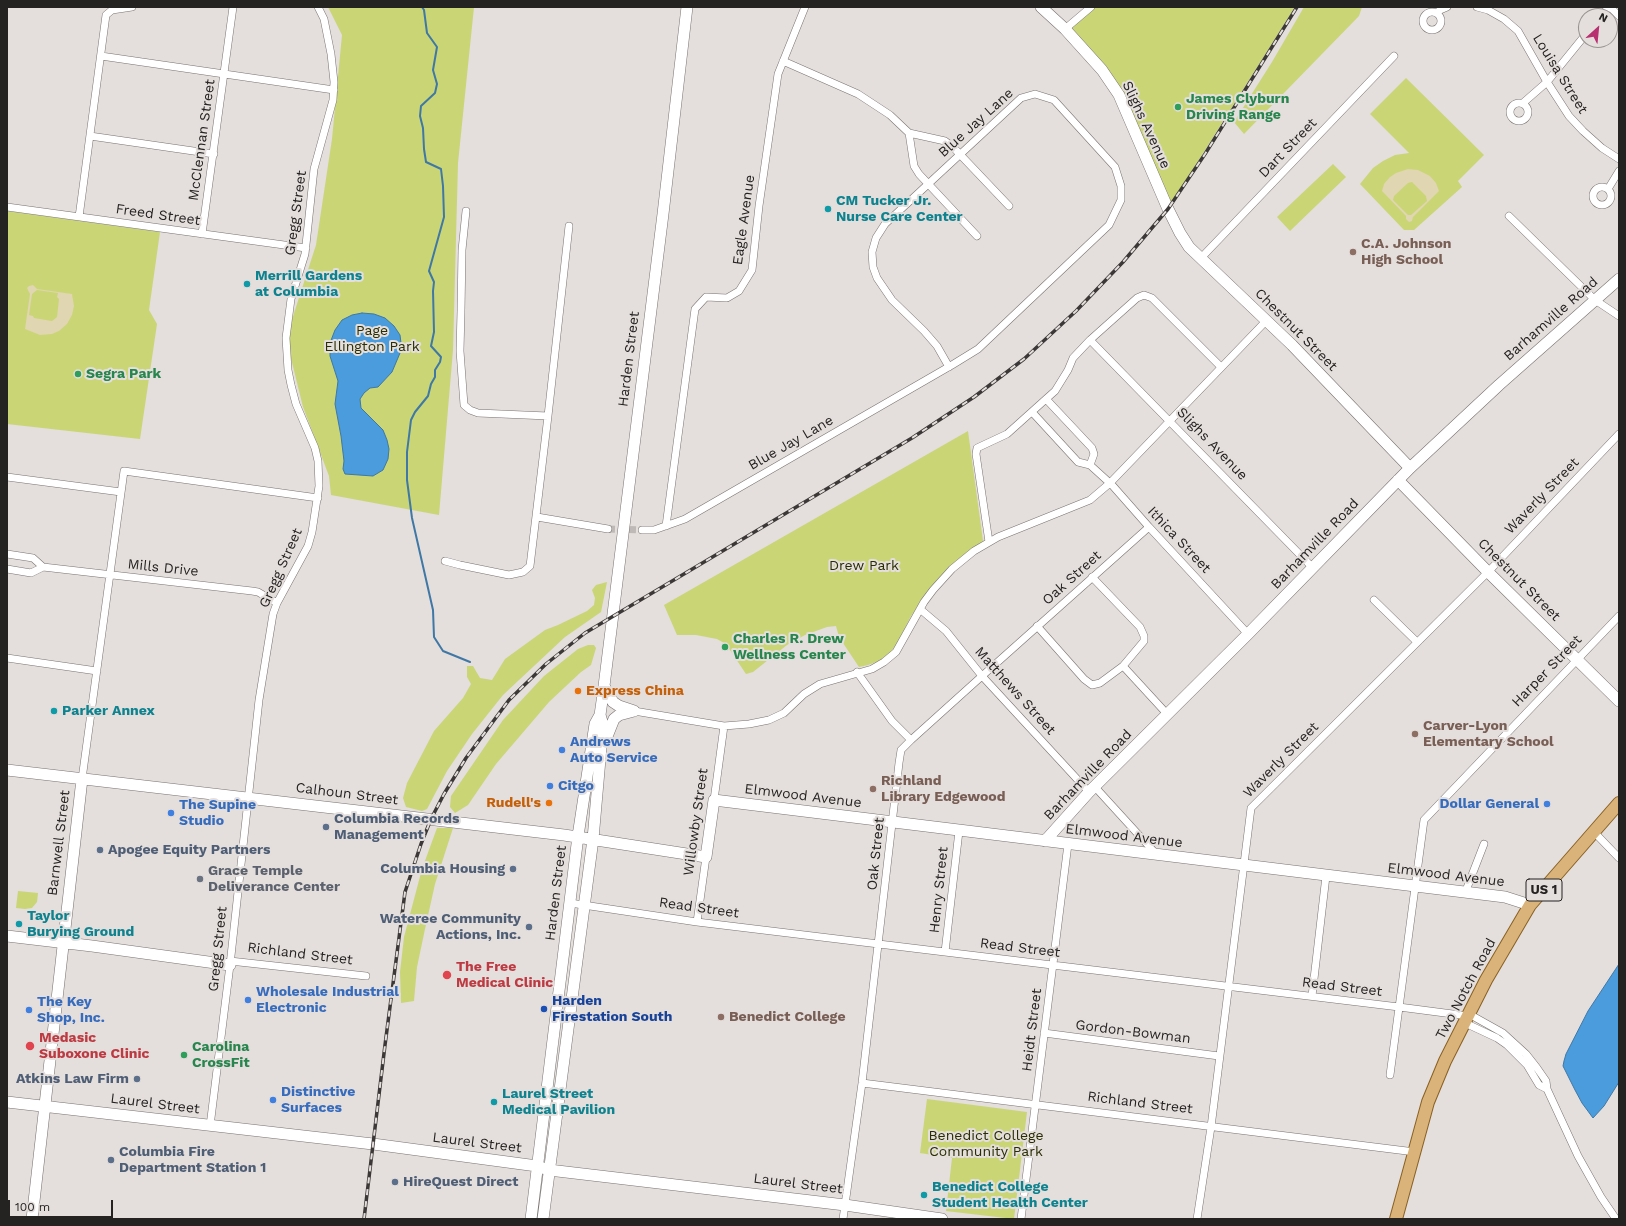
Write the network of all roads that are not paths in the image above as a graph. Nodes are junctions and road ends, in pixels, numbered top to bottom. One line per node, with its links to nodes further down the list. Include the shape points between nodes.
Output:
1 (132, 7): 15 (street, via 112,10 106,15)
2 (233, 7): 18 (street, McClennan Street)
3 (318, 7): 20 (street, Gregg Street, via 324,19 331,54)
4 (687, 7): 87 (street, Harden Street)
5 (805, 7): 17 (street, Eagle Avenue)
6 (1040, 7): 13 (street, Slighs Avenue)
7 (1091, 7): 13 (street)
8 (1447, 7): 11 (street)
9 (1476, 7): 19 (street, Louisa Street, via 1504,19 1518,31)
10 (1609, 7): 12 (street)
11 (1437, 13)
12 (1619, 16)
13 (1065, 29): 32 (street, Slighs Avenue, via 1102,70 1119,95)
14 (1578, 44): 19 (street)
15 (101, 56): 18 (street); 23 (street)
16 (1394, 56): 40 (street, Dart Street)
17 (783, 61): 22 (street, via 858,94 890,115); 61 (street, Eagle Avenue, via 778,74 752,270 738,290 727,298 706,297 695,309)
18 (225, 74): 20 (street); 24 (street, McClennan Street)
19 (1547, 82): 21 (street); 26 (street, Louisa Street, via 1569,116 1602,148)
20 (334, 90): 39 (street, Gregg Street, via 314,169)
21 (1523, 104)
22 (909, 133): 25 (street, via 945,141); 28 (street, via 914,166)
23 (90, 136): 24 (street); 35 (street)
24 (214, 154): 37 (street, McClennan Street)
25 (960, 154): 28 (street, Blue Jay Lane); 30 (street); 46 (street, Blue Jay Lane, via 1021,98 1035,94 1054,100 1115,167 1121,186 1121,200 1109,225 978,349)
26 (1619, 160)
27 (1619, 171): 29 (street)
28 (928, 184): 38 (street); 46 (street, Blue Jay Lane, via 885,224 876,238 872,252 873,268 892,300 924,331)
29 (1608, 189)
30 (1009, 206)
31 (7, 207): 35 (street, Freed Street)
32 (1168, 209): 40 (street, Chestnut Street, via 1184,240)
33 (466, 211): 50 (street, via 460,327 464,404 478,413)
34 (1509, 216): 42 (street)
35 (79, 217): 37 (street, Freed Street)
36 (569, 226): 50 (street)
37 (202, 234): 39 (street, Freed Street)
38 (977, 236)
39 (306, 248): 59 (street, Gregg Street, via 291,299 286,348 296,404 318,461)
40 (1200, 259): 44 (street, Chestnut Street)
41 (1619, 279): 42 (street, Barhamville Road)
42 (1595, 300): 43 (street); 54 (street, Barhamville Road)
43 (1619, 316)
44 (1266, 321): 47 (street); 54 (street, Chestnut Street)
45 (1090, 340): 47 (street, via 1137,298 1144,295 1152,298); 48 (street, via 1073,358 1055,391); 51 (street, Slighs Avenue)
46 (949, 367): 61 (street, Blue Jay Lane, via 685,519)
47 (1221, 367): 51 (street)
48 (1046, 399): 49 (street); 53 (street, via 1092,448 1094,454)
49 (1032, 412): 53 (street, Ithica Street, via 1078,462); 65 (street, via 1007,434 977,448)
50 (548, 416): 60 (street)
51 (1169, 421): 57 (street); 69 (street, Slighs Avenue)
52 (1619, 434): 71 (street, Waverly Street)
53 (1090, 464): 57 (street, Ithica Street)
54 (1410, 468): 56 (street, Barhamville Road)
55 (7, 477): 58 (street)
56 (1398, 480): 69 (street, Barhamville Road); 71 (street, Chestnut Street)
57 (1110, 483): 62 (street, Ithica Street); 65 (street, via 1090,500)
58 (122, 492): 59 (street, Barnwell Street, via 124,471); 72 (street, Barnwell Street)
59 (318, 498): 75 (street, Gregg Street, via 308,546)
60 (537, 517): 63 (street); 67 (street, via 530,566 524,572 509,575)
61 (666, 526): 64 (street, Blue Jay Lane)
62 (1149, 527): 73 (street, Oak Street); 79 (street, Ithica Street)
63 (608, 529)
64 (642, 530)
65 (989, 542): 76 (street, via 952,569)
66 (7, 554): 68 (street, Mills Drive, via 33,558)
67 (445, 561)
68 (43, 568): 70 (street, Mills Drive, via 31,573); 72 (street, Mills Drive)
69 (1313, 568): 79 (street, Barhamville Road)
70 (7, 570)
71 (1488, 572): 80 (street, Waverly Street); 82 (street, Chestnut Street)
72 (110, 576): 75 (street, Mills Drive, via 252,591); 84 (street, Barnwell Street)
73 (1092, 577): 78 (street, Oak Street); 83 (street, via 1140,627 1144,636 1144,641)
74 (1374, 600): 80 (street)
75 (277, 602): 98 (street, Gregg Street, via 259,700)
76 (920, 609): 85 (street, via 896,652 872,669); 86 (street, Matthews Street, via 946,631)
77 (1619, 616): 82 (street, Harper Street)
78 (1037, 626): 83 (street, via 1084,679 1092,684 1100,683); 86 (street, Oak Street)
79 (1248, 634): 91 (street, Barhamville Road)
80 (1417, 642): 112 (street, Waverly Street, via 1251,808)
81 (7, 658): 84 (street)
82 (1577, 659): 88 (street, Chestnut Street); 114 (street, Harper Street, via 1424,820)
83 (1123, 666): 91 (street)
84 (97, 671): 96 (street, Barnwell Street)
85 (857, 672): 92 (street, via 820,684 804,694 784,713 769,720); 93 (street, via 892,721)
86 (982, 676): 93 (street, Oak Street); 97 (street, Matthews Street)
87 (604, 686): 89 (street, via 613,702); 90 (street, Harden Street)
88 (1619, 701)
89 (634, 711): 92 (street); 94 (street, via 619,715 612,721)
90 (600, 715): 94 (street, Harden Street, via 603,725); 104 (street, Harden Street, via 595,724)
91 (1168, 715): 97 (street, Barhamville Road)
92 (724, 726): 99 (street, Willowby Street)
93 (911, 740): 101 (street, Oak Street, via 902,750)
94 (600, 759): 105 (street, Harden Street)
95 (7, 770): 96 (street, Calhoun Street)
96 (82, 779): 98 (street, Calhoun Street); 121 (street, Barnwell Street)
97 (1092, 790): 106 (street, Barhamville Road); 109 (street, Matthews Street)
98 (247, 798): 104 (street, Calhoun Street); 124 (street, Gregg Street)
99 (714, 800): 101 (street, Elmwood Avenue); 110 (street, Willowby Street)
100 (1619, 803): 103 (main road, Two Notch Road / US 1)
101 (892, 822): 102 (street, Elmwood Avenue); 122 (street, Oak Street)
102 (959, 830): 106 (street, Elmwood Avenue); 123 (street, Henry Street)
103 (1594, 832): 111 (street); 117 (main road, Two Notch Road / US 1)
104 (578, 836): 105 (street, Calhoun Street); 116 (street, Harden Street)
105 (593, 839): 110 (street, Calhoun Street); 118 (street, Harden Street)
106 (1045, 841): 107 (street, Elmwood Avenue)
107 (1068, 844): 109 (street, Elmwood Avenue); 125 (street, Heidt Street)
108 (1484, 844): 115 (street)
109 (1157, 855): 112 (street, Elmwood Avenue)
110 (706, 857): 119 (street, Willowby Street)
111 (1619, 858)
112 (1244, 866): 113 (street, Elmwood Avenue); 127 (street, Waverly Street)
113 (1326, 876): 114 (street, Elmwood Avenue); 128 (street)
114 (1415, 887): 115 (street, Elmwood Avenue); 129 (street, Harper Street)
115 (1465, 893): 117 (street, Elmwood Avenue, via 1505,897)
116 (570, 903): 118 (street, Read Street); 142 (street, Harden Street)
117 (1530, 905): 130 (main road, Two Notch Road / US 1, via 1499,956)
118 (585, 906): 119 (street, Read Street); 143 (street, Harden Street)
119 (697, 922): 122 (street, Read Street)
120 (7, 936): 121 (street, Richland Street)
121 (63, 942): 124 (street, Richland Street); 138 (street, Barnwell Street)
122 (879, 944): 123 (street, Read Street); 134 (street, Oak Street)
123 (945, 952): 125 (street, Read Street)
124 (230, 963): 126 (street, Richland Street); 139 (street, Gregg Street)
125 (1052, 965): 127 (street, Read Street); 131 (street, Heidt Street)
126 (366, 976)
127 (1229, 986): 128 (street, Read Street); 132 (street, Waverly Street)
128 (1312, 996): 129 (street, Read Street)
129 (1399, 1006): 130 (street, Read Street); 133 (street, Harper Street)
130 (1467, 1018): 135 (street, via 1507,1045 1527,1066 1539,1085); 135 (street, Read Street, via 1493,1027 1513,1041 1537,1068 1546,1081); 141 (main road, Two Notch Road / US 1, via 1428,1102)
131 (1044, 1033): 132 (street, Gordon-Bowman); 137 (street, Heidt Street)
132 (1219, 1056): 140 (street, Waverly Street)
133 (1390, 1075)
134 (862, 1083): 137 (street, Richland Street); 144 (street, Oak Street)
135 (1547, 1090): 153 (street, Read Street, via 1578,1156)
136 (7, 1102): 138 (street, Laurel Street)
137 (1036, 1105): 140 (street, Richland Street); 150 (street, Heidt Street)
138 (45, 1107): 139 (street, Laurel Street); 145 (street, Barnwell Street)
139 (210, 1126): 142 (street, Laurel Street)
140 (1210, 1127): 141 (street, Richland Street); 151 (street, Waverly Street)
141 (1415, 1152): 152 (main road, Two Notch Road / US 1)
142 (537, 1166): 143 (street, Laurel Street); 146 (street, Harden Street)
143 (549, 1170): 144 (street, Laurel Street); 147 (street, Harden Street)
144 (845, 1205): 148 (street, Oak Street); 149 (street, Laurel Street)
145 (32, 1219)
146 (531, 1219)
147 (543, 1219)
148 (844, 1219)
149 (942, 1219)
150 (1021, 1219)
151 (1197, 1219)
152 (1396, 1219)
153 (1616, 1219)

